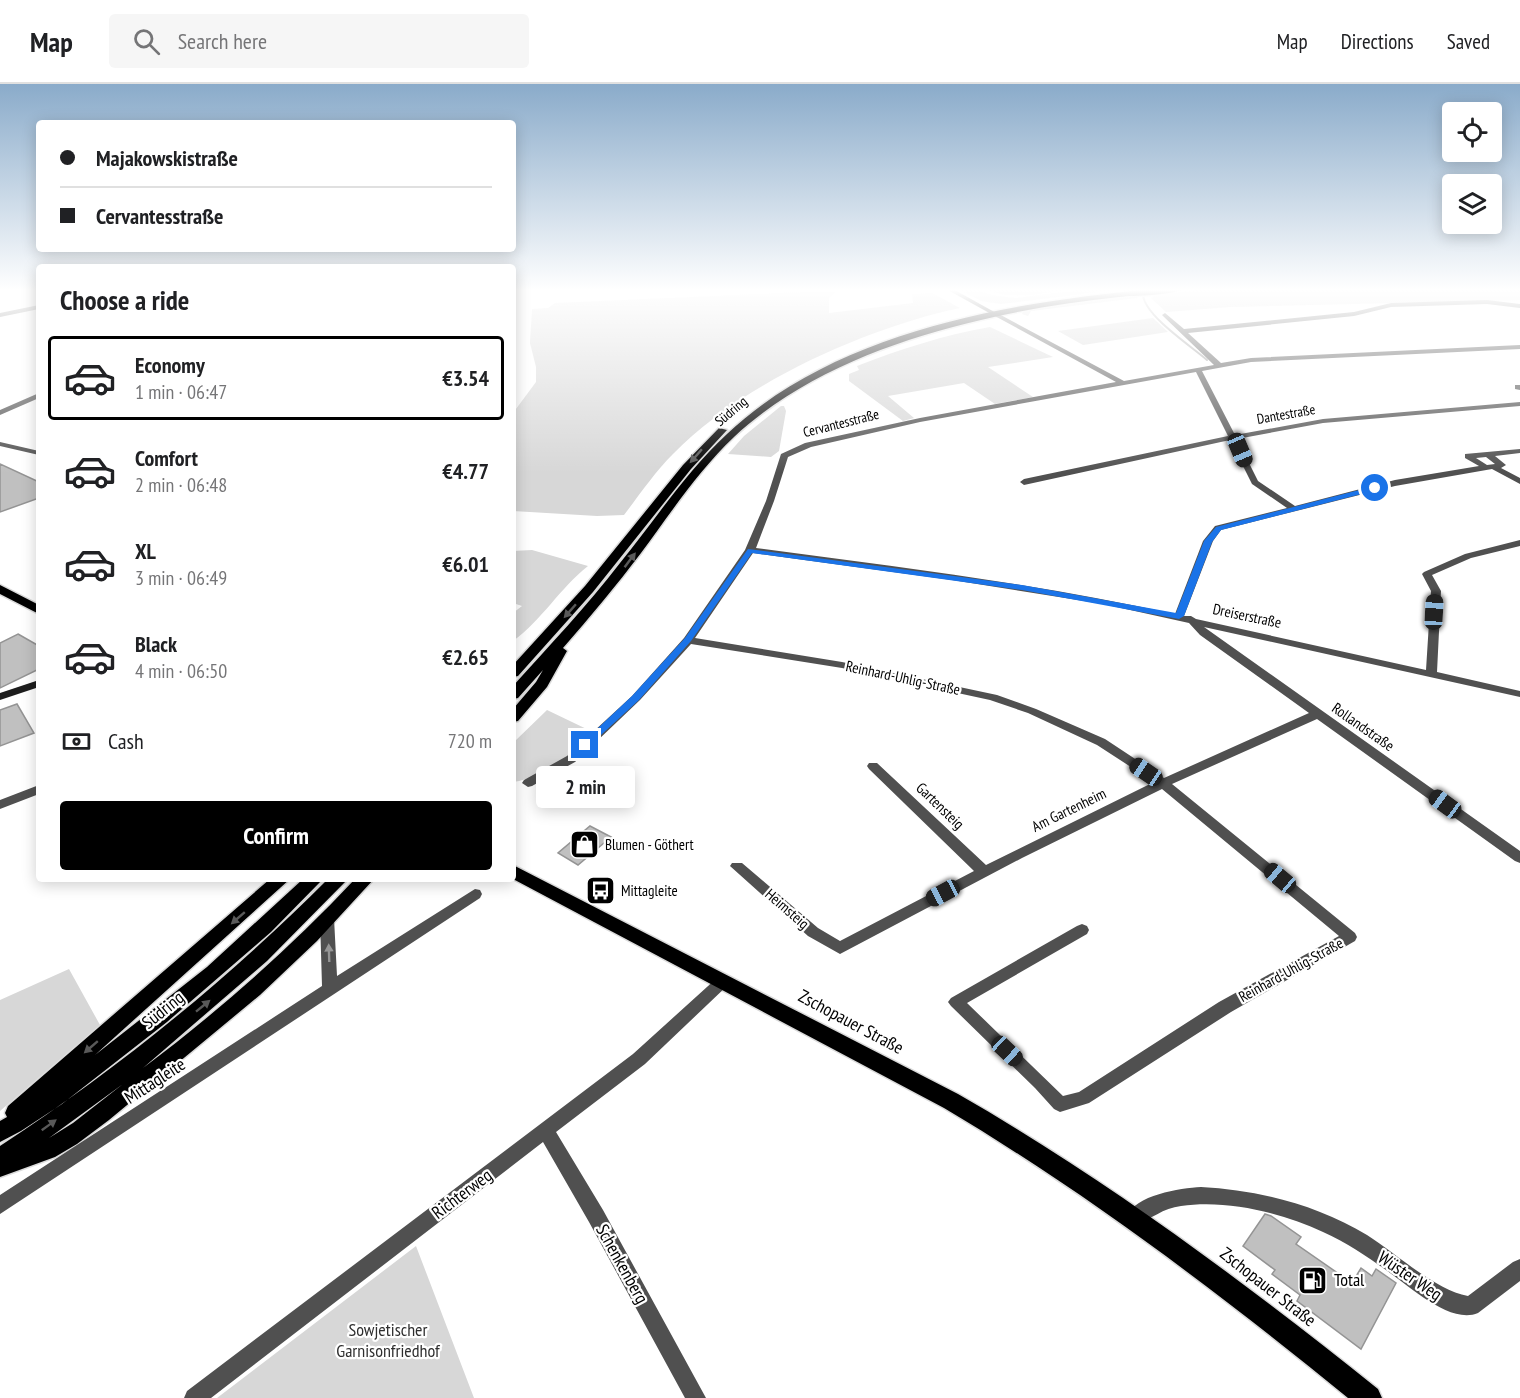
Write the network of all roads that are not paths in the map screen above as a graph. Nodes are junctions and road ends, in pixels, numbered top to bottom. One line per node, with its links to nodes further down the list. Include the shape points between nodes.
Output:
1 (855, 350): 28 (main road, Südring, one-way to 28, via 758,402 705,446 589,589)
2 (874, 350): 26 (main road, Südring, one-way to 2, via 715,451 754,416 825,371)
3 (1062, 350): 8 (street)
4 (1204, 350): 6 (street)
5 (1451, 350): 6 (street, Cervantesstraße)
6 (1219, 365): 7 (street, Cervantesstraße)
7 (1198, 370): 8 (street, Cervantesstraße); 12 (street)
8 (1125, 384): 22 (street, Cervantesstraße, via 920,420 808,445 784,456)
9 (36, 396): 11 (street)
10 (1520, 404): 12 (street, Dantestraße, via 1355,417)
11 (0, 413)
12 (1234, 436): 19 (street, Dantestraße); 20 (street, via 1255,482)
13 (0, 444): 15 (street)
14 (1520, 451): 16 (street)
15 (36, 452)
16 (1488, 453): 17 (street, via 1503,465); 17 (street, via 1468,456)
17 (1489, 467): 18 (street); 20 (street, via 1395,483)
18 (1520, 481)
19 (1024, 482)
20 (1293, 508): 25 (street, via 1218,528 1212,534)
21 (1520, 543): 29 (street, via 1468,556 1427,574 1436,591)
22 (750, 550): 25 (street, Dreiserstraße, via 1022,587); 27 (street, Cervantesstraße)
23 (0, 589): 24 (main road)
24 (36, 608)
25 (1185, 618): 29 (street, Dreiserstraße); 36 (street, Rollandstraße)
26 (565, 637): 31 (main road, Südring); 35 (main road, via 542,684)
27 (688, 640): 38 (street, Reinhard-Uhlig-Straße, via 842,665 993,697 1101,742); 39 (street, Cervantesstraße, via 636,698 571,759)
28 (516, 670)
29 (1431, 674): 32 (street, Dreiserstraße)
30 (36, 684): 33 (street)
31 (516, 692)
32 (1515, 693): 34 (street)
33 (0, 697)
34 (1520, 703)
35 (516, 714)
36 (1318, 714): 38 (street, Am Gartenheim); 42 (street, Rollandstraße)
37 (873, 766): 45 (street, Gartensteig)
38 (1162, 782): 45 (street, Am Gartenheim); 54 (street, Reinhard-Uhlig-Straße, via 1350,937 1225,1007 1083,1098 1060,1104 956,1002)
39 (528, 783)
40 (36, 790): 41 (street)
41 (0, 805)
42 (1520, 858)
43 (516, 864): 51 (main road, Zschopauer Straße)
44 (737, 866): 55 (street, Heimsteig, via 813,932)
45 (983, 871): 55 (street, Am Gartenheim)
46 (516, 872): 51 (main road, Zschopauer Straße)
47 (278, 882): 58 (main road, one-way to 58)
48 (311, 882): 60 (main road, Südring, via 253,938 144,1029)
49 (336, 882): 61 (main road, Südring, one-way to 49, via 88,1097 194,1014 275,943)
50 (361, 882): 53 (main road)
51 (537, 882): 56 (main road, Zschopauer Straße)
52 (475, 894): 57 (street, Mittagleite)
53 (327, 918): 57 (street, one-way to 53); 62 (main road, via 164,1065 75,1133 46,1150)
54 (1083, 930)
55 (840, 948)
56 (723, 981): 59 (street, Richterweg, via 639,1059); 64 (main road, Zschopauer Straße, via 971,1113)
57 (330, 988): 63 (street, Mittagleite)
58 (0, 1126)
59 (546, 1131): 66 (street, Richterweg); 67 (street, Schenkenberg)
60 (0, 1132)
61 (0, 1158)
62 (0, 1167)
63 (0, 1205)
64 (1135, 1217): 65 (street, Wüster Weg, via 1163,1201 1201,1194 1277,1207 1329,1225 1392,1263 1430,1293 1455,1305 1471,1306); 68 (main road, Zschopauer Straße, via 1250,1302)
65 (1520, 1269)
66 (194, 1398)
67 (696, 1398)
68 (1369, 1398)

